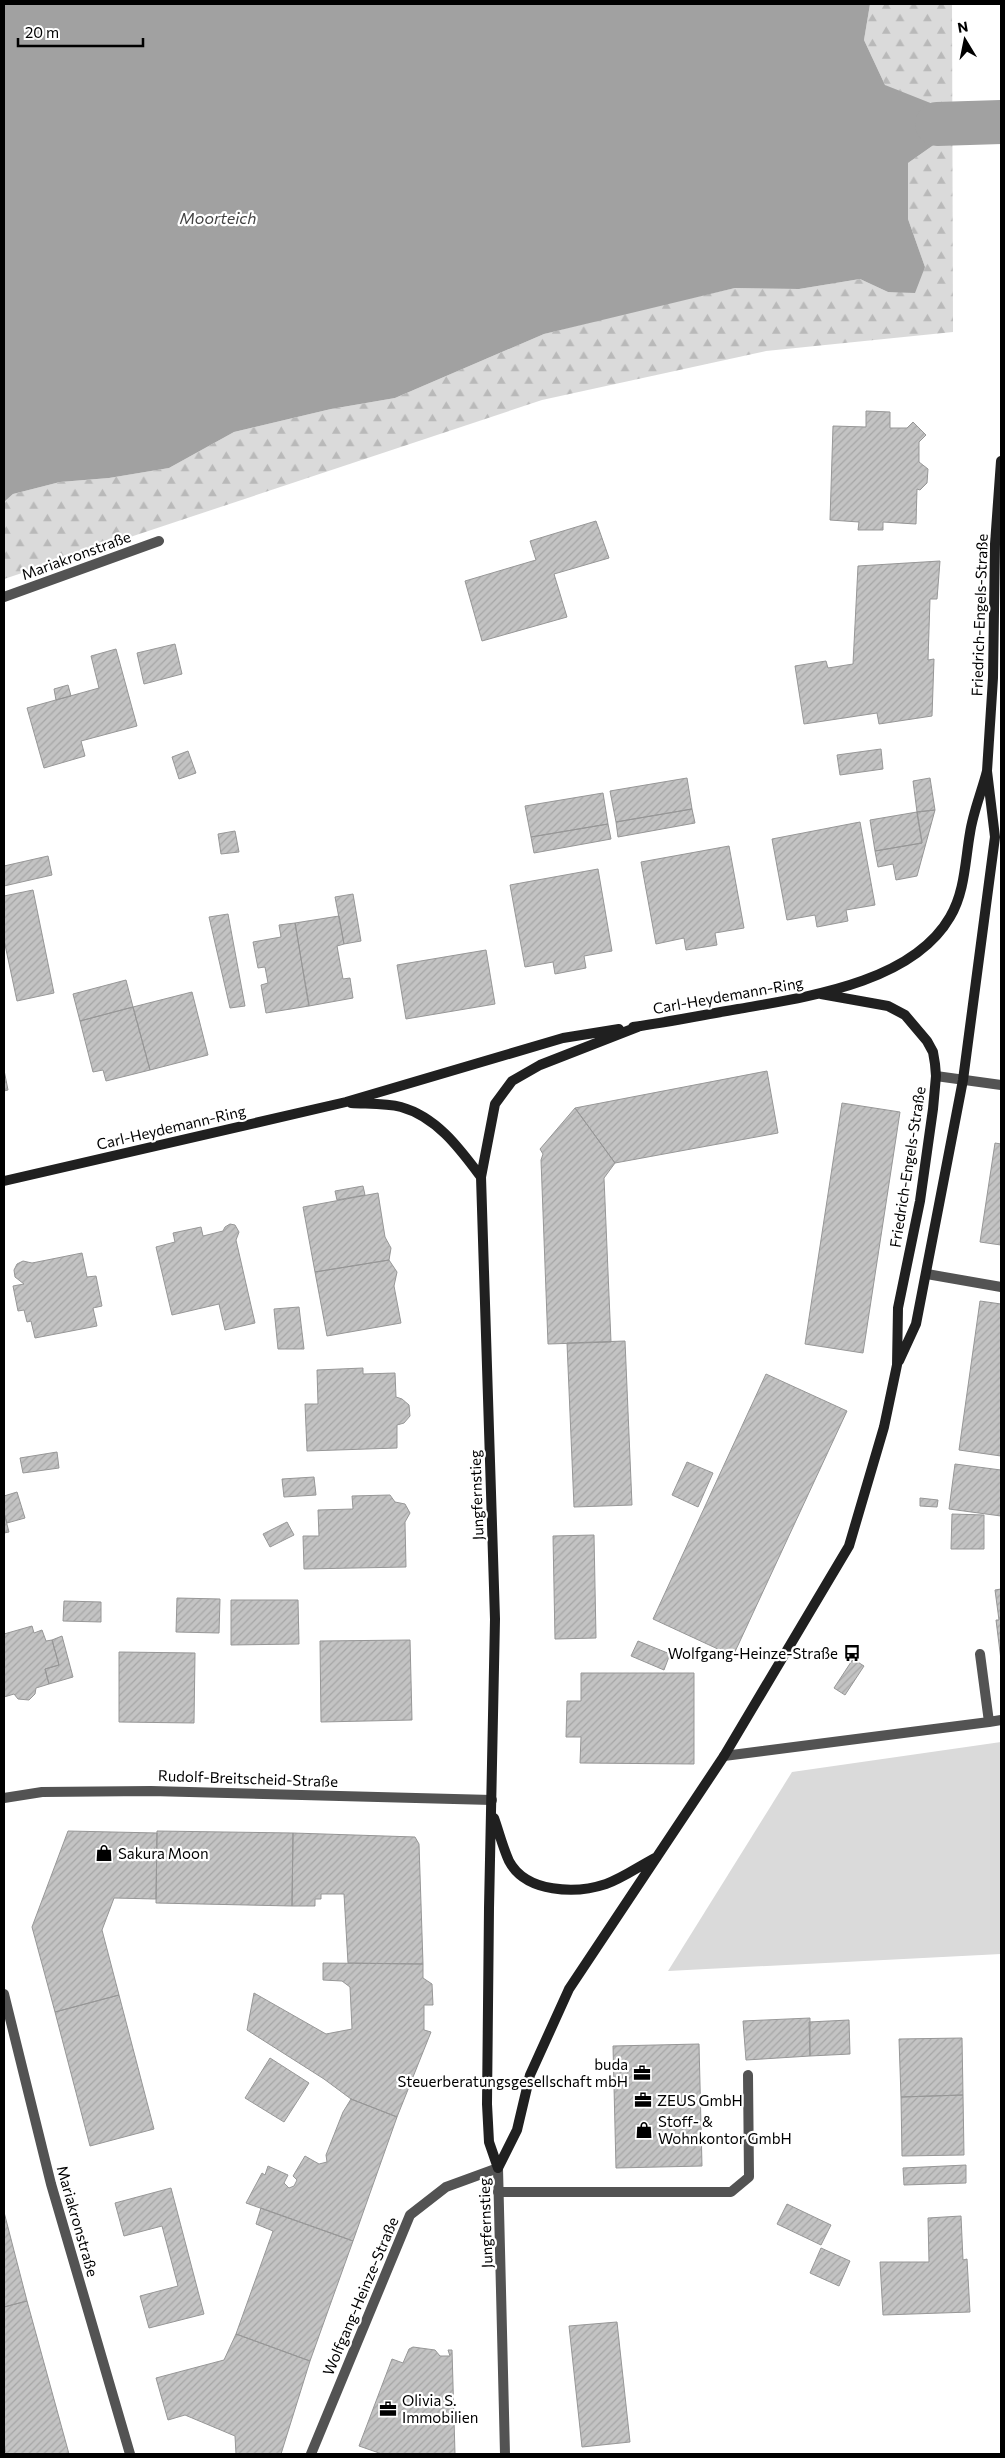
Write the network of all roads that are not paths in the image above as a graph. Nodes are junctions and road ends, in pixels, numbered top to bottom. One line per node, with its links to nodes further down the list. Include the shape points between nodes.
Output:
1 (1001, 460): 4 (main road, Friedrich-Engels-Straße, via 996,544)
2 (159, 541): 3 (street, Mariakronstraße)
3 (4, 597)
4 (997, 678): 5 (main road, Friedrich-Engels-Straße)
5 (987, 771): 6 (main road, Friedrich-Engels-Straße, via 970,830 959,897 950,918 929,945 908,959 869,978); 9 (main road, Friedrich-Engels-Straße, via 995,838)
6 (821, 994): 7 (main road, Carl-Heydemann-Ring); 8 (main road, Friedrich-Engels-Straße, via 888,1006 905,1016 916,1025 933,1052)
7 (640, 1026): 11 (main road, Carl-Heydemann-Ring, via 564,1038); 12 (main road, Carl-Heydemann-Ring, via 540,1065 512,1080 495,1104)
8 (936, 1076): 9 (street); 16 (main road, Friedrich-Engels-Straße, via 920,1201 898,1308)
9 (963, 1080): 10 (street); 14 (main road, Friedrich-Engels-Straße)
10 (1001, 1085)
11 (346, 1102): 12 (main road, Carl-Heydemann-Ring, via 401,1107 423,1118 452,1139); 13 (main road, Carl-Heydemann-Ring)
12 (481, 1177): 22 (main road, Jungfernstieg, via 495,1619)
13 (4, 1182)
14 (927, 1274): 15 (street); 16 (main road, Friedrich-Engels-Straße, via 916,1324)
15 (1001, 1287)
16 (897, 1365): 20 (main road, Friedrich-Engels-Straße, via 884,1427 849,1546)
17 (980, 1654): 19 (street)
18 (1001, 1720): 19 (street)
19 (989, 1722): 20 (street)
20 (724, 1756): 24 (main road, Jungfernstieg)
21 (4, 1798): 22 (street, Rudolf-Breitscheid-Straße, via 42,1792 151,1790)
22 (492, 1800): 23 (main road, Jungfernstieg)
23 (492, 1812): 24 (main road, Jungfernstieg, via 510,1862 525,1880 543,1887 565,1890 606,1884); 27 (main road, Jungfernstieg, via 487,2104 489,2142)
24 (658, 1856): 27 (main road, via 569,1989 530,2075 517,2130)
25 (4, 1994): 29 (street, Mariakronstraße, via 51,2184)
26 (748, 2075): 28 (street, via 749,2177 731,2192)
27 (498, 2168): 28 (street, Jungfernstieg); 30 (street, Wolfgang-Heinze-Straße, via 446,2187 410,2215)
28 (498, 2192): 31 (street, Jungfernstieg)
29 (130, 2454)
30 (311, 2454)
31 (505, 2454)

